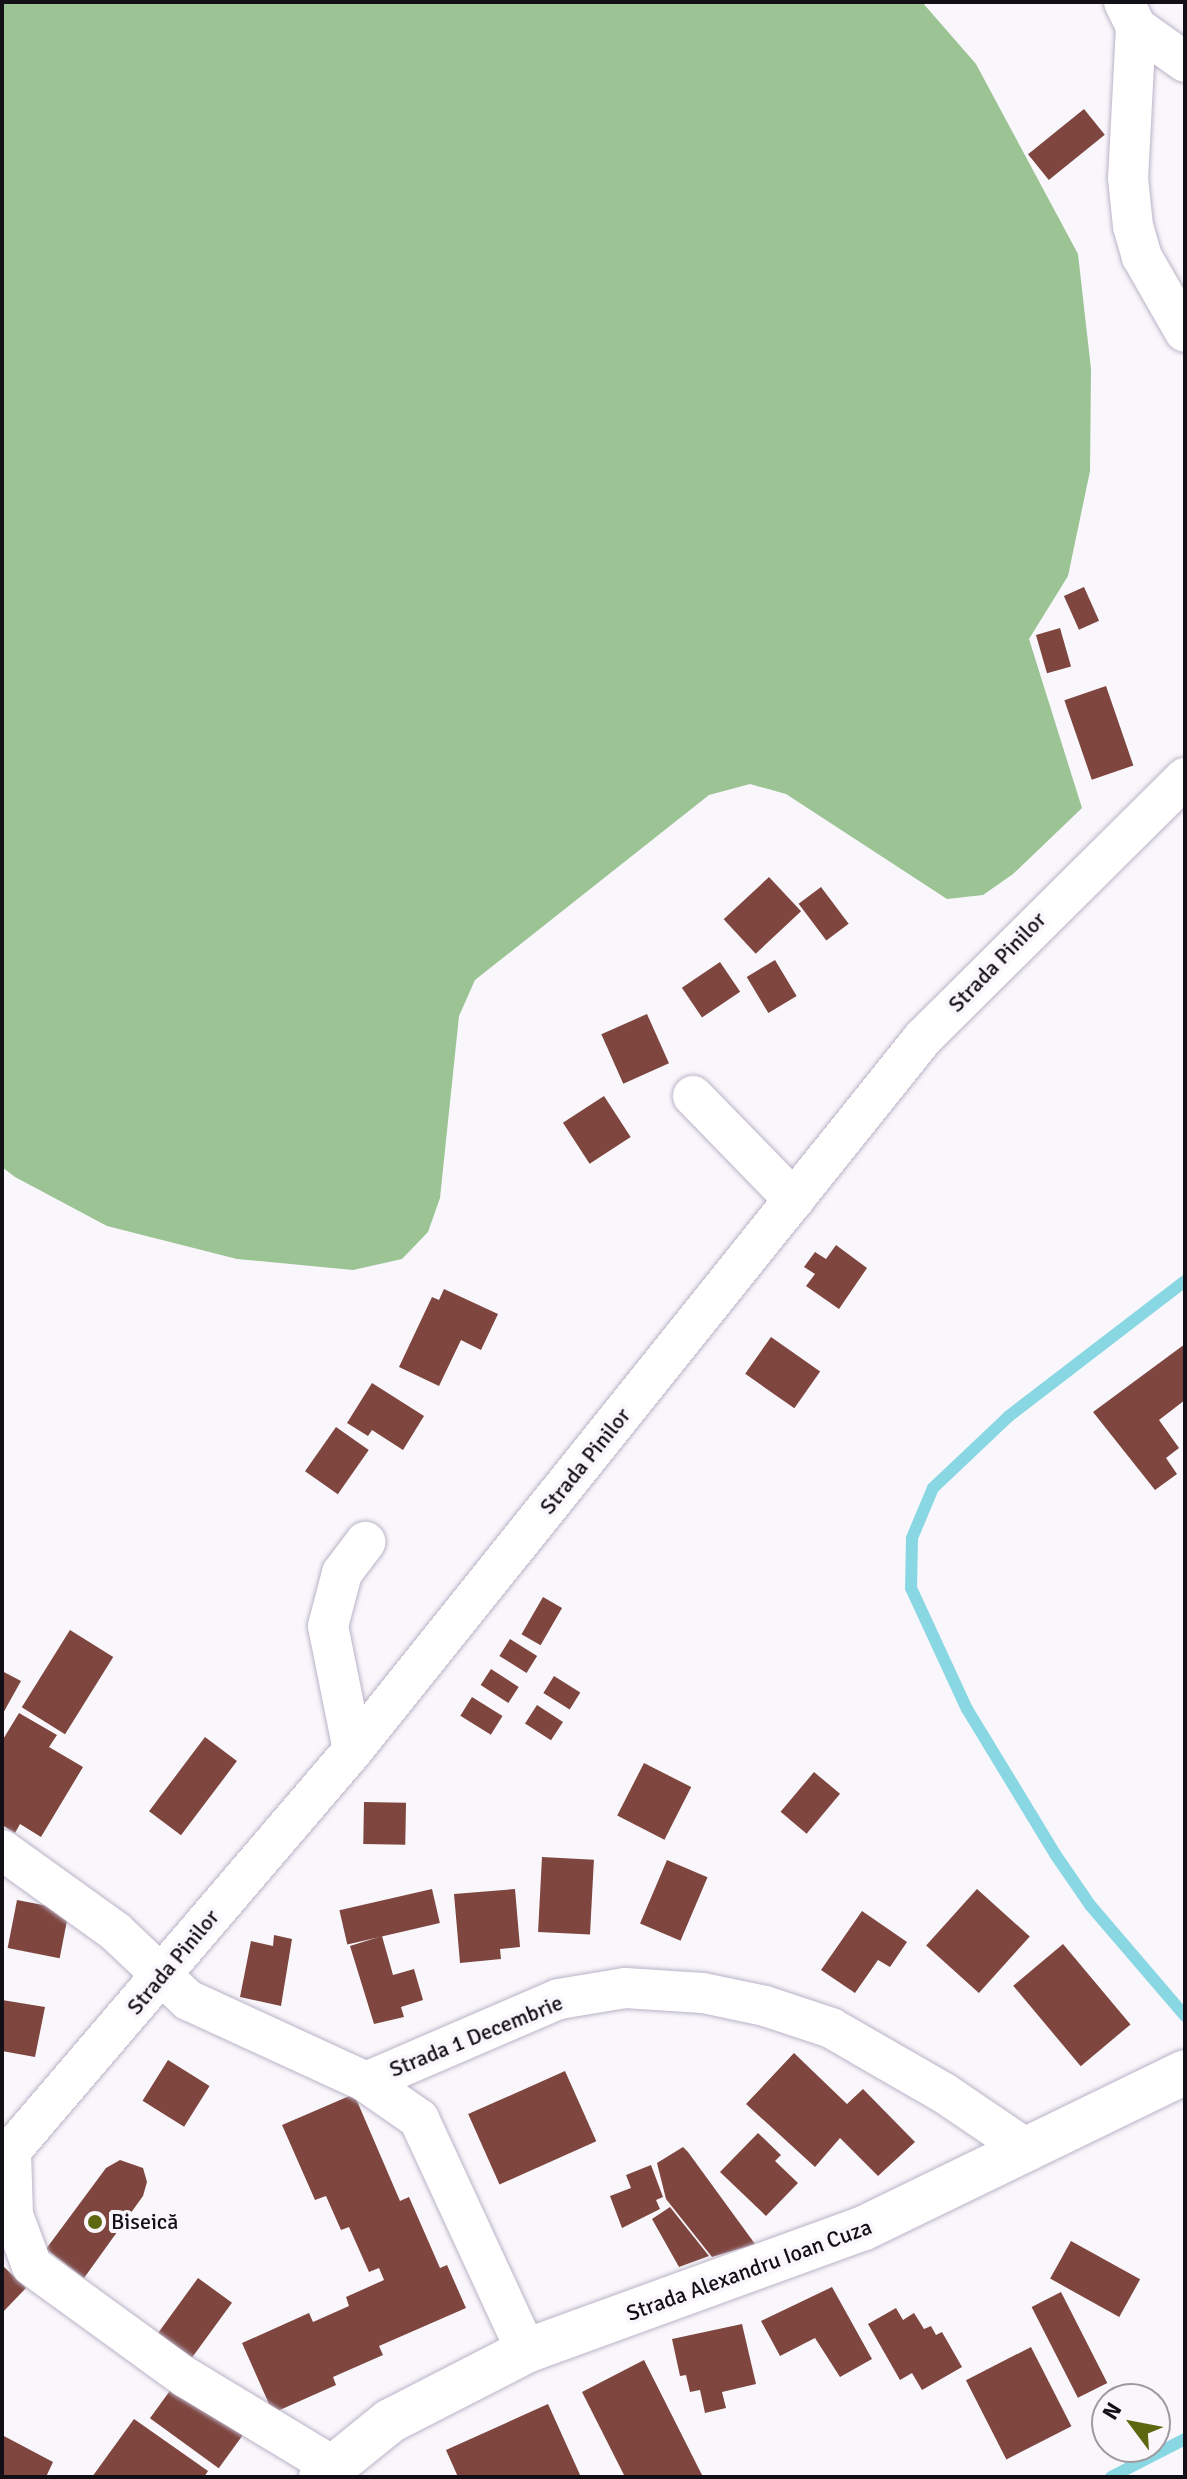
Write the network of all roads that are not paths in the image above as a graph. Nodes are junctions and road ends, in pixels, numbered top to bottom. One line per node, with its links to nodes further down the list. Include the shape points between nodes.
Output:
1 (1130, 14): 2 (street); 3 (street, via 1128,178 1133,226 1142,257)
2 (1185, 62)
3 (1185, 332)
4 (1185, 778): 6 (street, Strada Pinilor, via 923,1038)
5 (693, 1096): 6 (street)
6 (794, 1200): 8 (street, Strada Pinilor)
7 (365, 1542): 8 (street, via 342,1573 328,1626)
8 (353, 1750): 10 (street, Strada Pinilor)
9 (2, 1850): 10 (street, via 116,1932)
10 (162, 1975): 12 (street, via 215,2017); 14 (street, Strada Pinilor)
11 (1185, 2072): 13 (main road, Strada Alexandru Ioan Cuza)
12 (366, 2082): 13 (street, Strada 1 Decembrie, via 559,1999 625,1988 703,1993 831,2028 931,2085); 15 (street, via 419,2119)
13 (1028, 2150): 15 (main road, Strada Alexandru Ioan Cuza, via 862,2229)
14 (6, 2157): 16 (street, via 13,2215 32,2266)
15 (526, 2351): 16 (main road, Strada Alexandru Ioan Cuza, via 390,2421)
16 (326, 2471)

